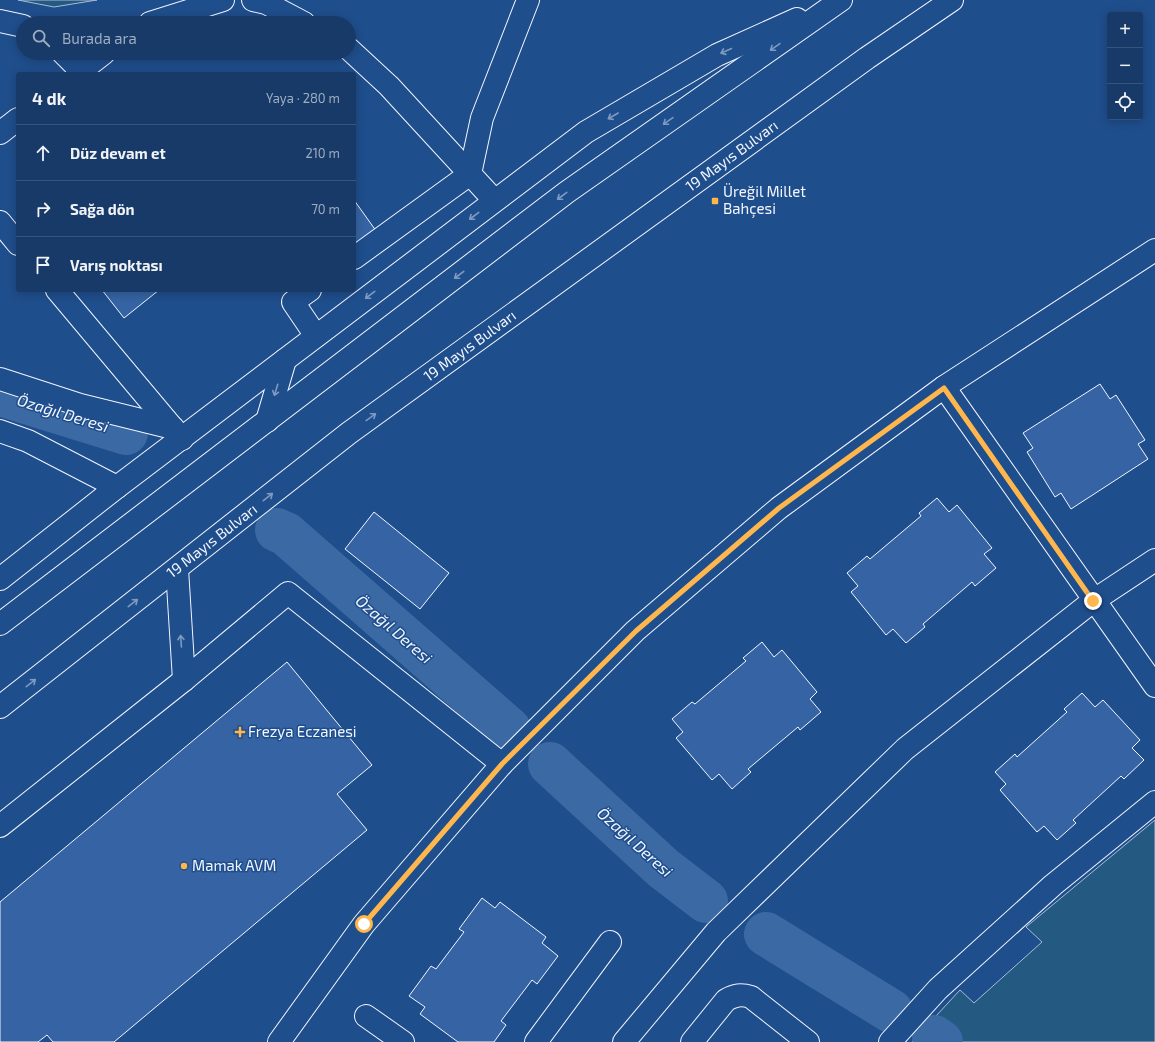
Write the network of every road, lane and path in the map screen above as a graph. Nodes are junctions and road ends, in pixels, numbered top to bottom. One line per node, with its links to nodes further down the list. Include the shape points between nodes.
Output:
1 (223, 0): 6 (main road)
2 (253, 0): 7 (main road)
3 (528, 0): 16 (main road, via 482,118)
4 (840, 0): 17 (main road, one-way to 17, via 710,59 586,132); 28 (main road, one-way to 28, via 567,192)
5 (952, 0): 33 (main road, 19 Mayıs Bulvarı, one-way to 5, via 349,433 867,58)
6 (172, 16)
7 (290, 16)
8 (0, 21): 9 (main road)
9 (16, 24)
10 (356, 55): 16 (main road, via 389,86)
11 (68, 60): 13 (main road)
12 (95, 60): 13 (main road)
13 (79, 72)
14 (16, 121): 15 (main road)
15 (0, 134)
16 (470, 174): 17 (main road); 21 (main road)
17 (494, 200): 24 (main road, one-way to 24)
18 (0, 222): 19 (main road)
19 (16, 242)
20 (1155, 250): 27 (main road)
21 (356, 257)
22 (59, 292): 30 (main road)
23 (307, 292): 24 (main road, via 293,302)
24 (316, 336): 25 (main road)
25 (285, 360): 28 (main road, one-way to 28); 30 (main road)
26 (0, 379): 30 (main road)
27 (944, 388): 35 (main road); 40 (main road, via 779,508 636,631)
28 (267, 421): 36 (main road)
29 (0, 431): 31 (main road, via 28,441)
30 (177, 433): 31 (main road)
31 (117, 487): 34 (main road)
32 (1155, 560): 35 (main road)
33 (177, 569): 37 (main road, one-way to 33); 39 (main road, 19 Mayıs Bulvarı, one-way to 33)
34 (0, 579)
35 (1093, 601): 38 (main road); 48 (main road, via 906,749 716,932)
36 (0, 624)
37 (184, 680): 40 (main road, via 288,593); 42 (main road)
38 (1155, 686)
39 (0, 707)
40 (502, 764): 45 (main road, via 364,924)
41 (1155, 802): 51 (main road, via 1053,885 938,989)
42 (0, 826)
43 (610, 942): 47 (main road)
44 (366, 1016): 46 (main road)
45 (279, 1042)
46 (403, 1042)
47 (536, 1042)
48 (624, 1042)
49 (692, 1042): 50 (main road, via 726,1000 742,995 751,997)
50 (808, 1042)
51 (890, 1042)

